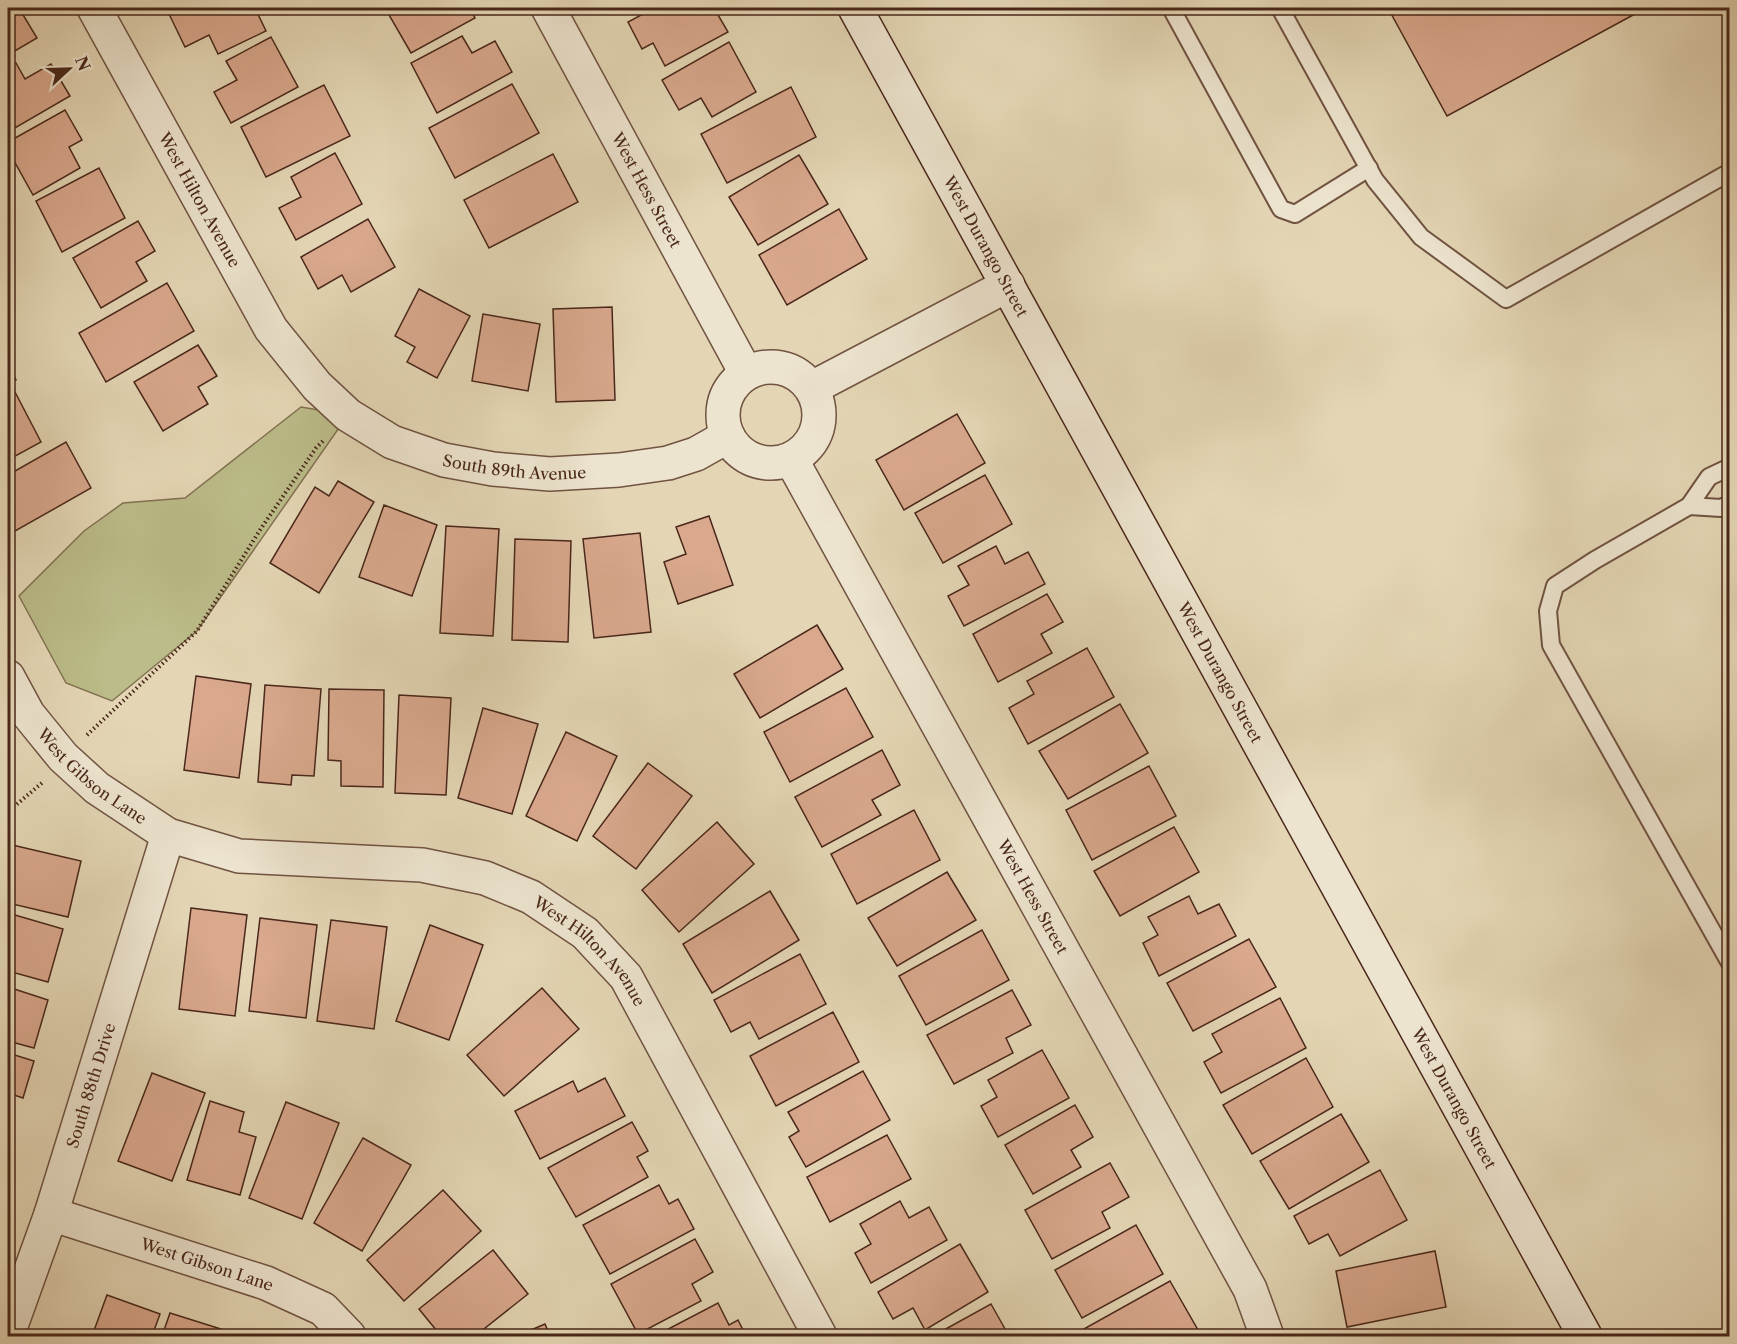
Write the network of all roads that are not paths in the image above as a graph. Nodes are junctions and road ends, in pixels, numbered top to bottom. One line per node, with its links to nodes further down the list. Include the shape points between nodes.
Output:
1 (94, 8): 10 (street, West Hilton Avenue, via 271,329)
2 (548, 8): 9 (street, West Hess Street)
3 (855, 8): 8 (street, West Durango Street)
4 (1171, 8): 6 (lane, via 1281,209 1295,214)
5 (1280, 8): 6 (lane)
6 (1369, 168): 7 (lane, via 1421,237 1506,299)
7 (1730, 172)
8 (1008, 285): 11 (street); 25 (street, West Durango Street)
9 (746, 373): 11 (street, via 767,367 789,370); 12 (street, via 729,390 725,401 724,425)
10 (317, 386): 12 (street, South 89th Avenue, via 348,415 392,442 444,460 493,469 550,474 619,470 668,463 696,454)
11 (812, 388): 13 (street, via 819,421 814,437)
12 (728, 436): 13 (street, via 736,448 755,460 776,463)
13 (790, 459): 24 (street, West Hess Street, via 1250,1289)
14 (1730, 467): 16 (lane, via 1709,477)
15 (1730, 504): 16 (lane, via 1721,508)
16 (1689, 506): 19 (lane, via 1555,586 1548,611 1551,645)
17 (8, 676): 18 (street, West Gibson Lane, via 28,714 63,757 97,788)
18 (168, 835): 20 (street, South 88th Drive); 23 (street, West Hilton Avenue, via 239,856 422,866 485,878 531,897 585,933 626,976)
19 (1730, 963)
20 (51, 1214): 21 (street, South 88th Drive); 22 (street, West Gibson Lane, via 266,1283 323,1309)
21 (8, 1334)
22 (349, 1336)
23 (820, 1336)
24 (1267, 1336)
25 (1585, 1336)

